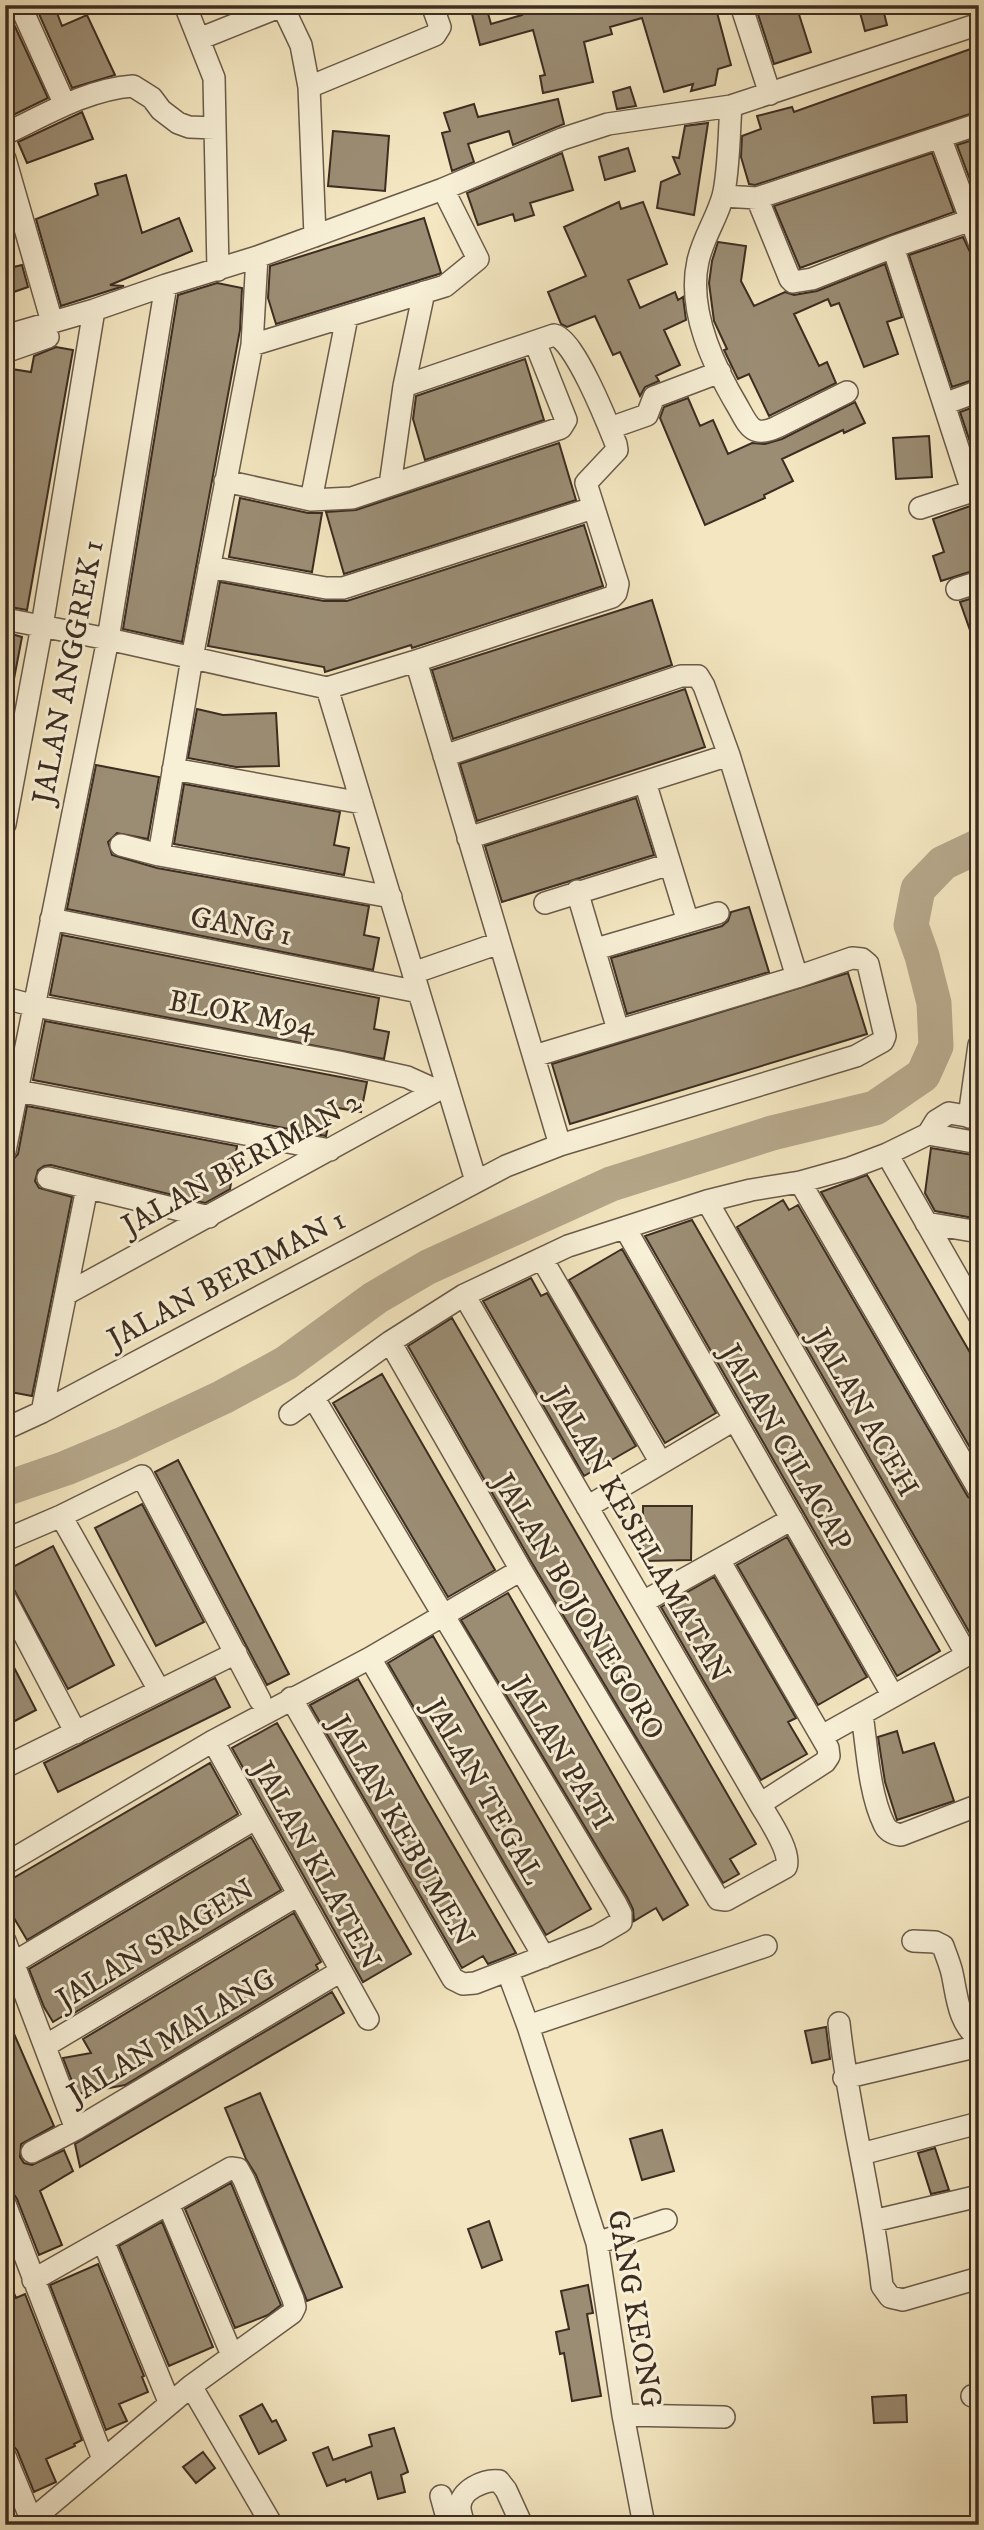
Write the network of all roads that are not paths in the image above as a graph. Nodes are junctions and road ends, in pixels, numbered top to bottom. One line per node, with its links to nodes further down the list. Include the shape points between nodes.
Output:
1 (20, 5): 10 (street)
2 (185, 5): 7 (street)
3 (283, 5): 7 (street); 8 (street, via 301,45)
4 (432, 5): 8 (street, via 440,27 435,35)
5 (741, 5): 9 (street)
6 (979, 24): 9 (street)
7 (199, 39): 13 (street, via 214,78)
8 (309, 87): 21 (street)
9 (770, 94): 11 (street)
10 (65, 105): 13 (street, via 133,86 178,123); 14 (street)
11 (731, 106): 17 (street, via 608,124); 18 (street)
12 (979, 124): 15 (street)
13 (215, 128): 25 (street)
14 (5, 134)
15 (940, 137): 19 (street); 20 (street)
16 (5, 159): 30 (street)
17 (443, 189): 21 (street); 27 (street, via 478,259 451,282)
18 (723, 195): 19 (street); 35 (street, via 704,240 696,291 709,350)
19 (757, 198): 23 (street, via 793,282 813,279)
20 (971, 220): 22 (street); 23 (street)
21 (315, 236): 24 (street)
22 (979, 242)
23 (893, 247): 39 (street)
24 (257, 257): 25 (street); 33 (street)
25 (218, 270): 26 (street)
26 (166, 285): 28 (street); 52 (street, JALAN ANGGREK 1)
27 (424, 292): 29 (street); 36 (street)
28 (94, 316): 30 (street); 34 (street); 51 (street)
29 (347, 317): 33 (street); 44 (street)
30 (52, 322): 31 (street)
31 (5, 336)
32 (535, 342): 36 (street); 40 (street, via 554,335 562,338); 42 (street, via 566,420 561,428)
33 (252, 345): 41 (street)
34 (5, 352)
35 (720, 372): 38 (street, via 749,426 757,432 766,432); 40 (street, via 654,397 647,415)
36 (404, 386): 42 (street)
37 (979, 391): 39 (street)
38 (847, 392)
39 (944, 404): 43 (street)
40 (610, 428): 45 (street, via 617,450 586,483)
41 (225, 481): 44 (street); 47 (street)
42 (390, 485): 44 (street, via 352,498)
43 (975, 490): 46 (street)
44 (311, 500)
45 (593, 508): 47 (street, via 343,588); 54 (street, via 618,584 612,597)
46 (920, 508)
47 (209, 567): 53 (street)
48 (979, 582): 49 (street)
49 (957, 589)
50 (5, 619): 51 (street)
51 (42, 626): 52 (street); 61 (street)
52 (108, 639): 53 (street); 70 (street, JALAN ANGGREK 1)
53 (192, 658): 55 (street); 58 (street)
54 (416, 662): 55 (street); 57 (street)
55 (327, 688): 60 (street)
56 (729, 755): 57 (street, via 704,685 690,674); 59 (street); 74 (street)
57 (444, 756): 62 (street)
58 (173, 769): 60 (street); 64 (street)
59 (645, 782): 62 (street); 65 (street)
60 (362, 803): 67 (street)
61 (5, 824)
62 (468, 838): 72 (street)
63 (121, 845): 64 (street)
64 (159, 855): 67 (street)
65 (670, 864): 66 (street); 71 (street)
66 (577, 891): 68 (street); 73 (street)
67 (391, 897): 75 (street)
68 (545, 903)
69 (718, 913): 71 (street)
70 (51, 919): 75 (street, GANG 1); 77 (street, JALAN ANGGREK 1)
71 (688, 922): 73 (street)
72 (499, 943): 75 (street); 80 (street)
73 (596, 949): 78 (street)
74 (797, 978): 78 (street); 86 (street, JALAN BERIMAN 1, via 852,958 862,959 868,964 884,1041 856,1056)
75 (416, 983): 81 (street)
76 (5, 998): 77 (street, BLOK M94)
77 (35, 1006): 81 (street, BLOK M94, via 339,1062); 82 (street, JALAN ANGGREK 1)
78 (618, 1030): 80 (street)
79 (979, 1045): 83 (street)
80 (534, 1056): 86 (street)
81 (441, 1088): 87 (street, JALAN BERIMAN 2); 91 (street)
82 (19, 1091): 87 (street); 88 (street, JALAN ANGGREK 1)
83 (974, 1117): 84 (street, via 949,1113)
84 (928, 1134): 85 (street); 89 (street)
85 (979, 1143)
86 (560, 1145): 91 (street, JALAN BERIMAN 1)
87 (330, 1150): 95 (street, JALAN BERIMAN 2)
88 (5, 1151)
89 (887, 1154): 92 (street); 96 (street)
90 (48, 1178): 93 (street)
91 (475, 1181): 105 (street, JALAN BERIMAN 1)
92 (800, 1182): 94 (street); 110 (street)
93 (87, 1188): 95 (street); 100 (street)
94 (707, 1201): 97 (street); 122 (street, JALAN ACEH)
95 (209, 1217): 100 (street, JALAN BERIMAN 2)
96 (926, 1223): 98 (street); 102 (street)
97 (625, 1228): 99 (street); 107 (street, JALAN CILACAP)
98 (979, 1232)
99 (542, 1259): 101 (street); 109 (street)
100 (66, 1294): 105 (street)
101 (464, 1295): 103 (street); 111 (street, JALAN KESELAMATAN)
102 (979, 1314)
103 (390, 1342): 104 (street); 116 (street, JALAN BOJONEGORO)
104 (313, 1397): 106 (street); 119 (street, JALAN PATI)
105 (42, 1412): 108 (street, JALAN BERIMAN 1)
106 (290, 1413)
107 (734, 1420): 109 (street); 113 (street, JALAN CILACAP)
108 (5, 1429)
109 (661, 1463): 111 (street)
110 (979, 1490)
111 (587, 1507): 118 (street, JALAN KESELAMATAN)
112 (61, 1516): 114 (street); 120 (street, via 142,1476); 123 (street)
113 (792, 1520): 115 (street); 124 (street, JALAN CILACAP)
114 (5, 1540)
115 (719, 1560): 118 (street); 129 (street)
116 (521, 1570): 119 (street); 137 (street, JALAN BOJONEGORO)
117 (5, 1598): 128 (street)
118 (643, 1602): 132 (street, JALAN KESELAMATAN)
119 (443, 1616): 121 (street); 138 (street, JALAN PATI, via 616,1904)
120 (236, 1653): 123 (street); 126 (street)
121 (370, 1658): 125 (street); 142 (street, JALAN TEGAL)
122 (973, 1658): 124 (street)
123 (159, 1690): 128 (street)
124 (893, 1696): 127 (street)
125 (291, 1698): 130 (street); 145 (street, JALAN KEBUMEN, via 453,1979 463,1984)
126 (260, 1700)
127 (862, 1714): 129 (street); 133 (street, via 873,1786 884,1826 893,1834 901,1835)
128 (76, 1733): 131 (street)
129 (822, 1736): 132 (street, via 829,1756 825,1762)
130 (213, 1741): 134 (street, JALAN KLATEN); 135 (street)
131 (5, 1767)
132 (760, 1804): 137 (street, JALAN KESELAMATAN, via 786,1852 786,1867 726,1900)
133 (979, 1805)
134 (255, 1819): 136 (street, JALAN KLATEN); 143 (street)
135 (5, 1864)
136 (298, 1895): 144 (street, JALAN KLATEN); 150 (street, JALAN SRAGEN)
137 (718, 1899)
138 (621, 1922): 142 (street, JALAN KEBUMEN)
139 (5, 1941): 143 (street)
140 (913, 1941): 149 (street, via 943,1946 960,2010)
141 (766, 1946): 148 (street)
142 (544, 1957): 145 (street, JALAN KEBUMEN)
143 (13, 1962): 150 (street)
144 (341, 1971): 146 (street, JALAN KLATEN); 154 (street, JALAN MALANG)
145 (512, 1983): 148 (street, GANG KEONG)
146 (368, 2019)
147 (839, 2022): 152 (street)
148 (528, 2026): 163 (street, GANG KEONG)
149 (979, 2038)
150 (45, 2046): 154 (street)
151 (979, 2046): 152 (street)
152 (844, 2078): 156 (street)
153 (979, 2123): 156 (street)
154 (76, 2129): 155 (street, JALAN MALANG)
155 (32, 2152)
156 (861, 2154): 161 (street)
157 (979, 2196): 161 (street)
158 (5, 2204): 165 (street)
159 (168, 2204): 162 (street); 166 (street); 166 (street, via 231,2168 238,2169 244,2180 295,2308)
160 (666, 2220): 163 (street)
161 (873, 2221): 164 (street, via 882,2286 890,2297 903,2300)
162 (103, 2241): 165 (street); 168 (street)
163 (597, 2243): 169 (street, GANG KEONG)
164 (979, 2278)
165 (33, 2280): 172 (street)
166 (232, 2355): 167 (street)
167 (191, 2386): 168 (street); 175 (street)
168 (170, 2404): 172 (street)
169 (623, 2415): 170 (street); 179 (street, GANG KEONG)
170 (724, 2417)
171 (5, 2456): 174 (street)
172 (103, 2459): 174 (street)
173 (441, 2496): 176 (street)
174 (28, 2522)
175 (272, 2525)
176 (449, 2525)
177 (464, 2525): 178 (street, via 462,2498 468,2490 492,2480 506,2490)
178 (522, 2525)
179 (644, 2525)

